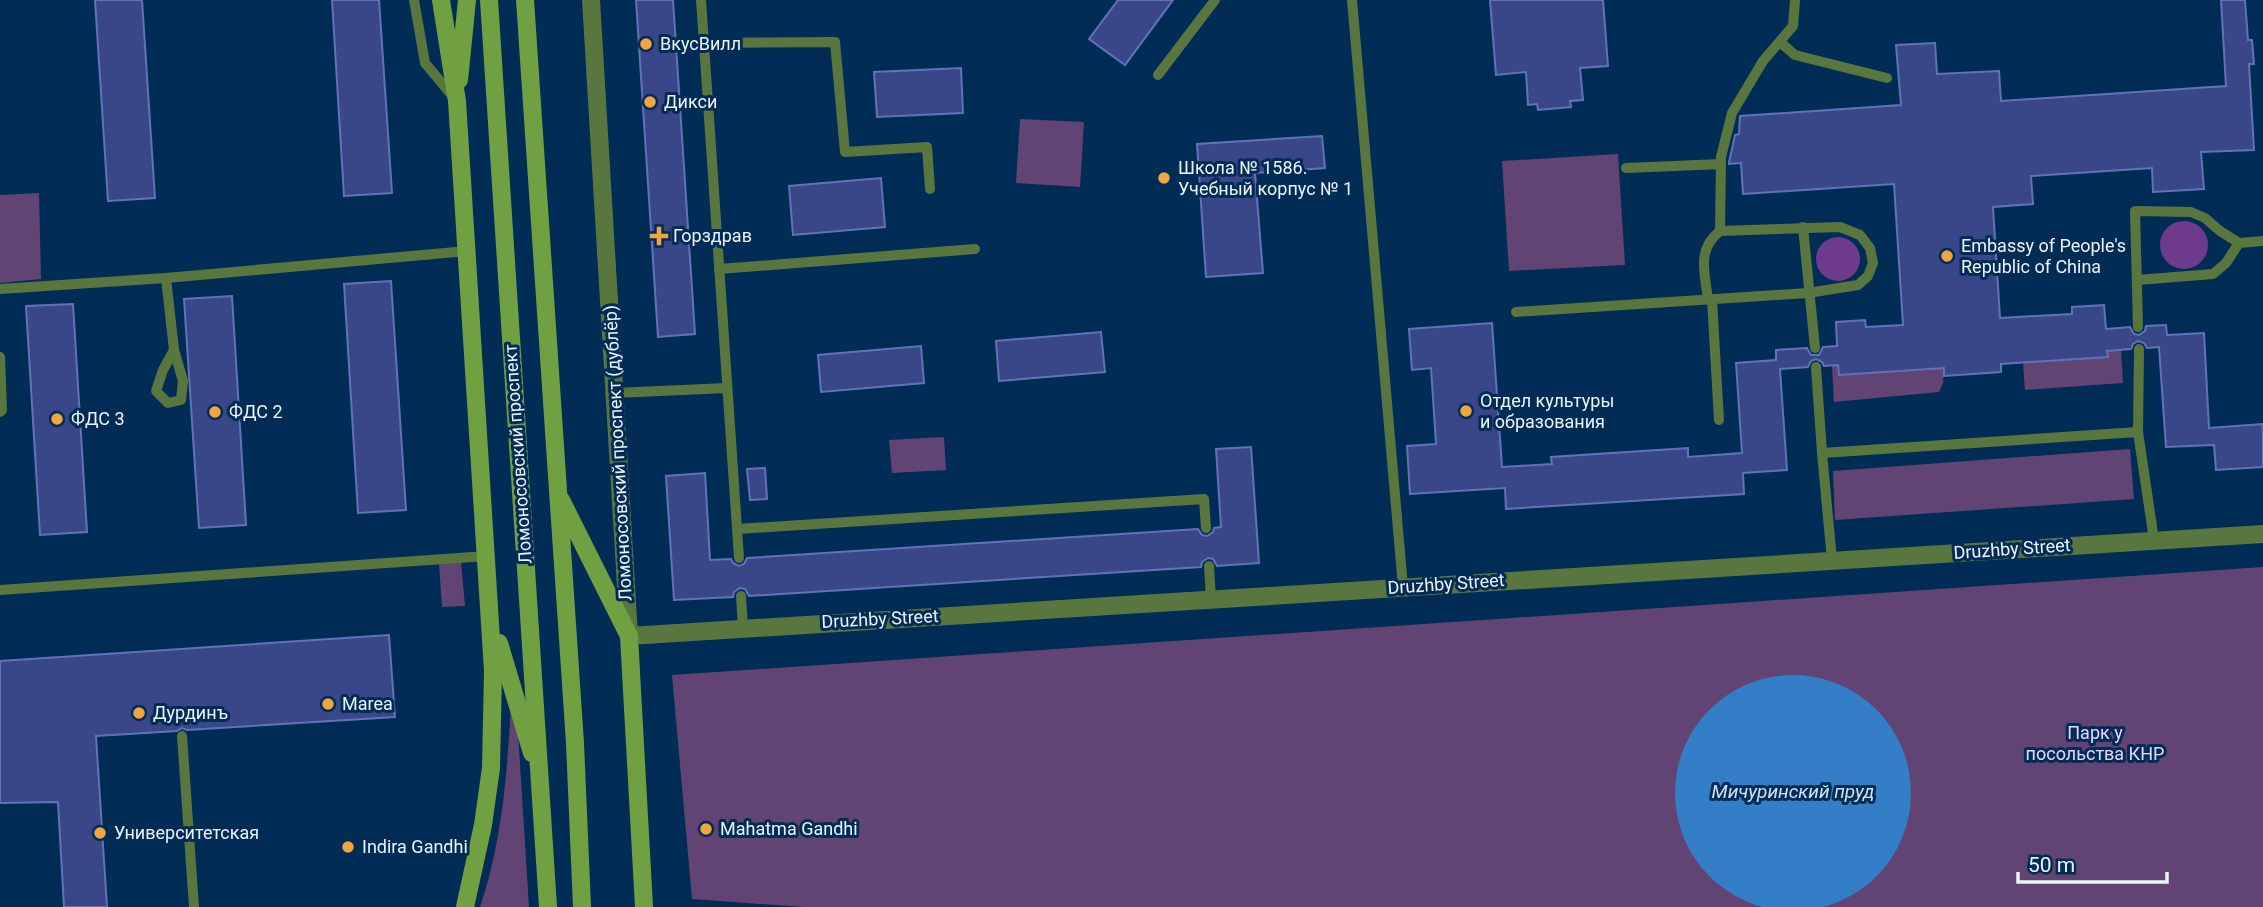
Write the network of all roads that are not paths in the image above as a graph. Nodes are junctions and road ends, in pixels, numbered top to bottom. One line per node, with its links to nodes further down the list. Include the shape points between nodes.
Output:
1 (414, 0): 15 (lane, via 425,63)
2 (441, 0): 15 (main road)
3 (467, 0): 15 (main road)
4 (489, 0): 62 (main road, Ломоносовский проспект)
5 (525, 0): 45 (main road, Ломоносовский проспект)
6 (592, 0): 40 (street, Ломоносовский проспект (дублёр))
7 (701, 0): 12 (lane)
8 (1215, 0): 13 (lane)
9 (1352, 0): 54 (lane)
10 (1795, 0): 11 (lane, via 1793,26)
11 (1780, 42): 14 (lane, via 1795,55); 16 (lane, via 1732,113)
12 (704, 43): 18 (lane, via 835,42 845,152 927,147); 25 (lane)
13 (1158, 75)
14 (1887, 78)
15 (457, 101): 24 (main road)
16 (1721, 164): 17 (lane); 20 (lane)
17 (1626, 168)
18 (930, 190)
19 (1803, 227): 20 (lane); 29 (lane); 29 (lane, via 1840,227 1860,234 1873,263 1858,285)
20 (1720, 231): 30 (lane, via 1703,253)
21 (2263, 241): 22 (lane)
22 (2239, 243): 27 (lane, via 2213,274); 27 (lane, via 2191,212 2135,212)
23 (975, 249): 25 (lane)
24 (467, 251): 26 (lane); 50 (main road)
25 (719, 270): 39 (lane)
26 (166, 278): 28 (lane); 35 (lane)
27 (2137, 280): 32 (lane)
28 (0, 289)
29 (1808, 293): 30 (lane); 33 (lane)
30 (1710, 300): 31 (lane); 42 (lane)
31 (1516, 312)
32 (2138, 327)
33 (1815, 348)
34 (2139, 349): 43 (lane)
35 (174, 350)
36 (0, 357): 38 (lane)
37 (1816, 366): 44 (lane)
38 (0, 368): 41 (lane)
39 (727, 388): 40 (lane); 47 (lane)
40 (615, 393): 60 (street, Ломоносовский проспект (дублёр))
41 (0, 412)
42 (1719, 419)
43 (2137, 432): 44 (lane); 49 (lane)
44 (1822, 453): 52 (lane)
45 (557, 494): 60 (main road); 66 (main road, Ломоносовский проспект)
46 (1206, 528): 47 (lane, via 1204,499)
47 (737, 529): 51 (lane)
48 (2263, 534): 49 (street, Druzhby Street)
49 (2154, 540): 52 (street, Druzhby Street)
50 (487, 556): 55 (lane); 58 (main road)
51 (738, 558)
52 (1832, 560): 54 (street, Druzhby Street)
53 (1209, 566): 57 (lane)
54 (1403, 587): 57 (street, Druzhby Street)
55 (0, 590)
56 (741, 596): 59 (lane)
57 (1211, 599): 59 (street, Druzhby Street)
58 (491, 616): 62 (main road); 64 (main road, via 491,768 484,825)
59 (743, 628): 60 (street, Druzhby Street)
60 (629, 636): 67 (main road, Ломоносовский проспект (дублёр))
61 (182, 736): 63 (lane)
62 (541, 787): 65 (main road, Ломоносовский проспект)
63 (194, 907)
64 (465, 907)
65 (548, 907)
66 (582, 907)
67 (644, 907)

